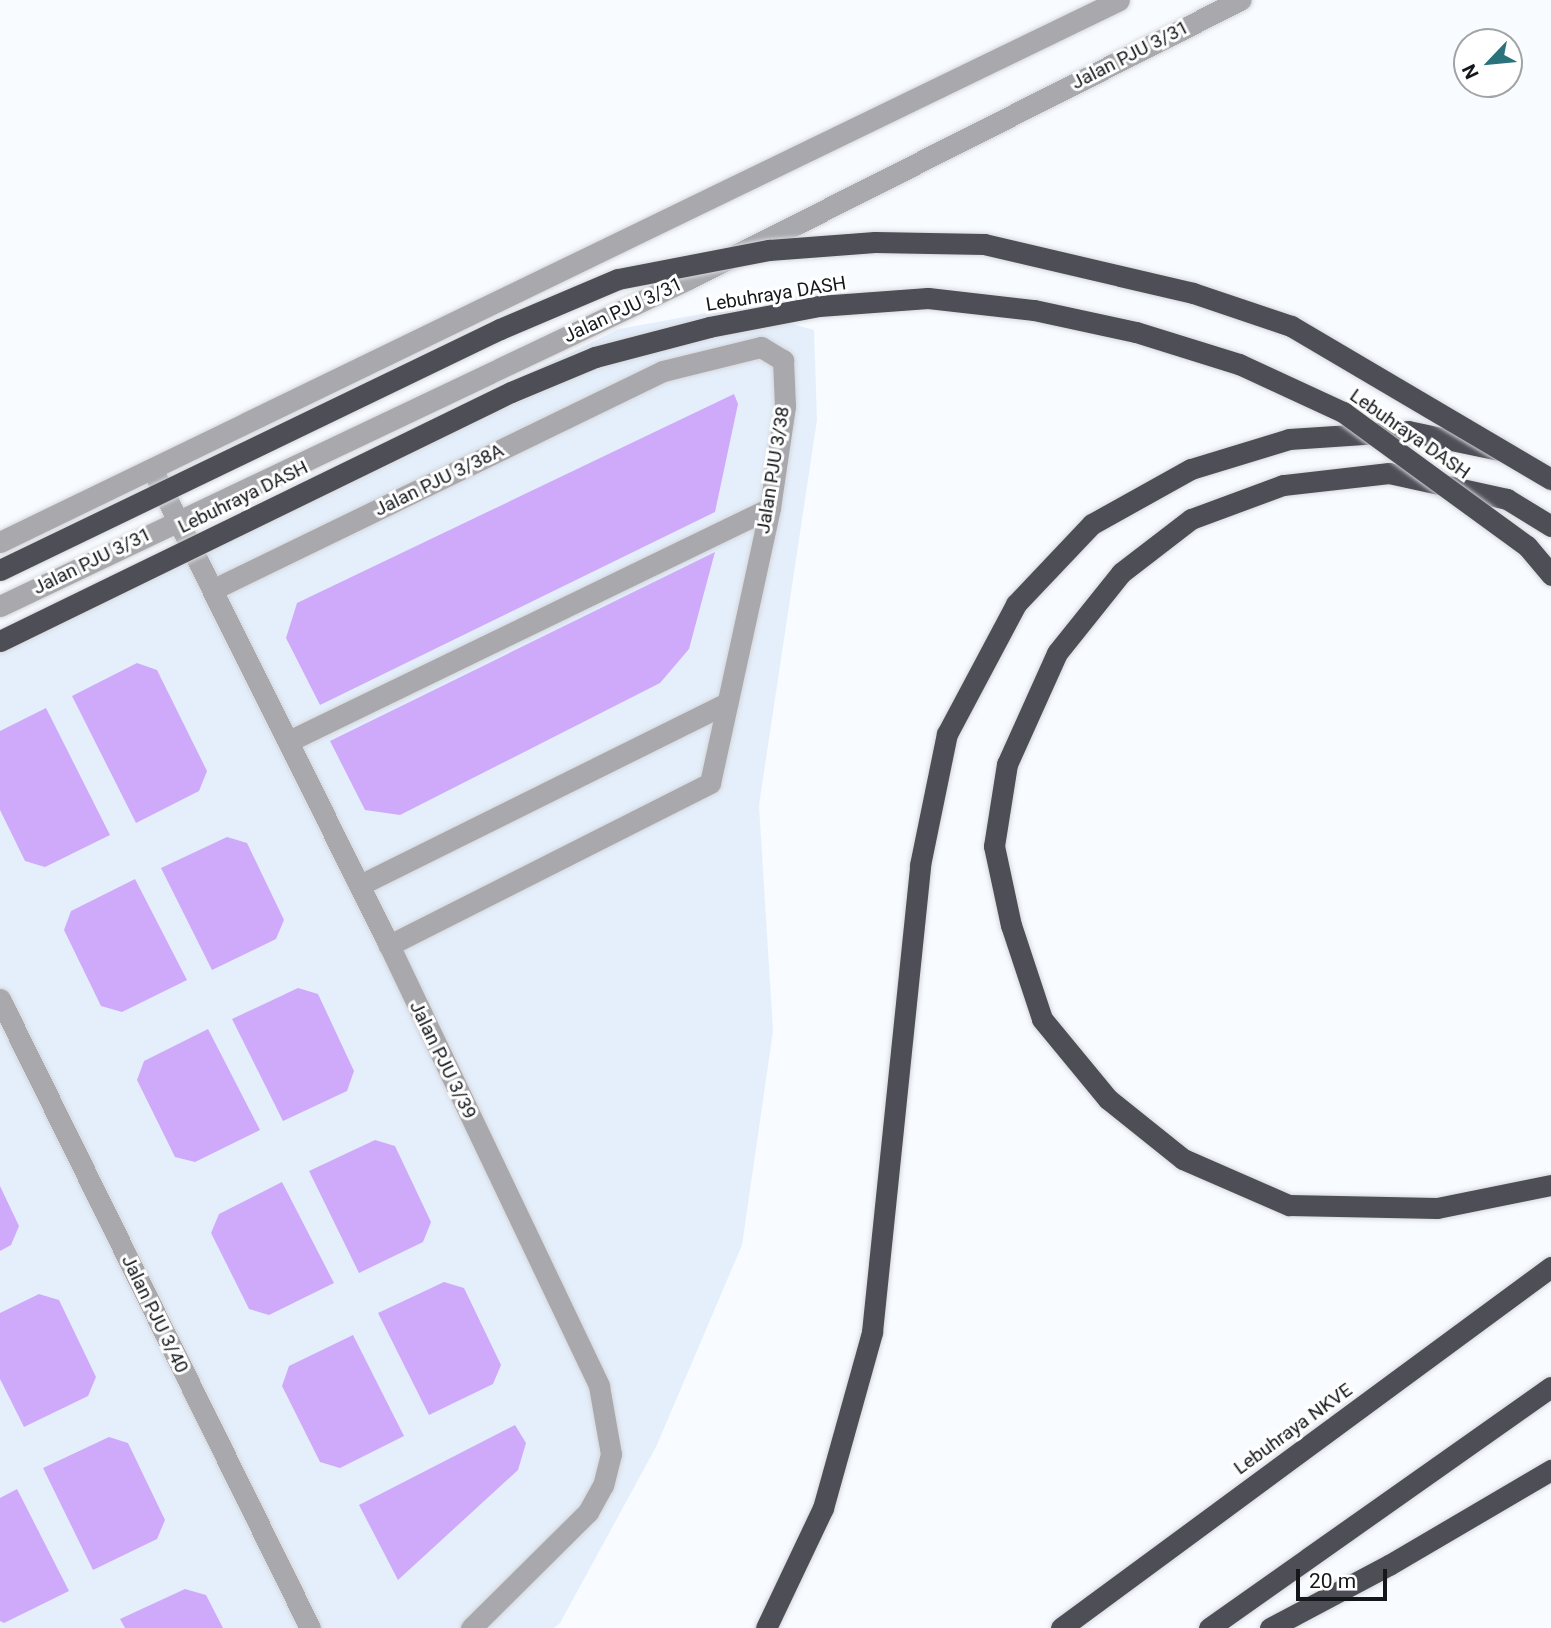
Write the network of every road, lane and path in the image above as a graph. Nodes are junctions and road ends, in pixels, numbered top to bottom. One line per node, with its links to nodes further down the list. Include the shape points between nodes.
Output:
1 (1119, 0): 5 (street)
2 (1240, 0): 8 (street, Jalan PJU 3/31, via 688,279)
3 (663, 371): 7 (street, Jalan PJU 3/38, via 761,347 783,360 785,406); 13 (street, Jalan PJU 3/38A)
4 (1551, 468): 27 (highway, via 1527,455 1408,431 1289,439 1191,469 1092,524 1016,604 947,734 920,865 872,1332 823,1508)
5 (152, 469): 8 (street, Jalan PJU 3/39); 10 (street)
6 (1551, 479): 11 (highway, Lebuhraya DASH, bridge, via 1291,326 1193,293 984,244 875,242 769,250 618,279 500,329)
7 (770, 508): 16 (street, Jalan PJU 3/38); 17 (street)
8 (179, 518): 13 (street, Jalan PJU 3/39); 14 (street, Jalan PJU 3/31)
9 (1551, 526): 21 (highway, via 1507,499 1389,473 1283,485 1191,519 1121,573 1057,653 1007,764 994,846 1011,925 1042,1019 1108,1099 1183,1159 1289,1205 1437,1208)
10 (0, 542)
11 (0, 570)
12 (1551, 575): 15 (highway, Lebuhraya DASH, bridge, via 1527,546 1343,412 1239,364 1124,329 1034,310 928,298 819,306 709,327 595,357)
13 (214, 589): 17 (street, Jalan PJU 3/39)
14 (0, 606)
15 (0, 641)
16 (727, 703): 18 (street); 19 (street, Jalan PJU 3/38, via 714,771 703,790)
17 (289, 741): 18 (street, Jalan PJU 3/39)
18 (359, 885): 19 (street, Jalan PJU 3/39)
19 (389, 945): 26 (street, Jalan PJU 3/39, via 599,1386 607,1418 611,1454 603,1485 588,1512)
20 (0, 999): 25 (street, Jalan PJU 3/40)
21 (1551, 1185)
22 (1551, 1267): 28 (highway, Lebuhraya NKVE)
23 (1551, 1387): 29 (highway)
24 (1551, 1470): 30 (highway, via 1389,1565)
25 (310, 1628)
26 (471, 1628)
27 (766, 1628)
28 (1061, 1628)
29 (1209, 1628)
30 (1269, 1628)

